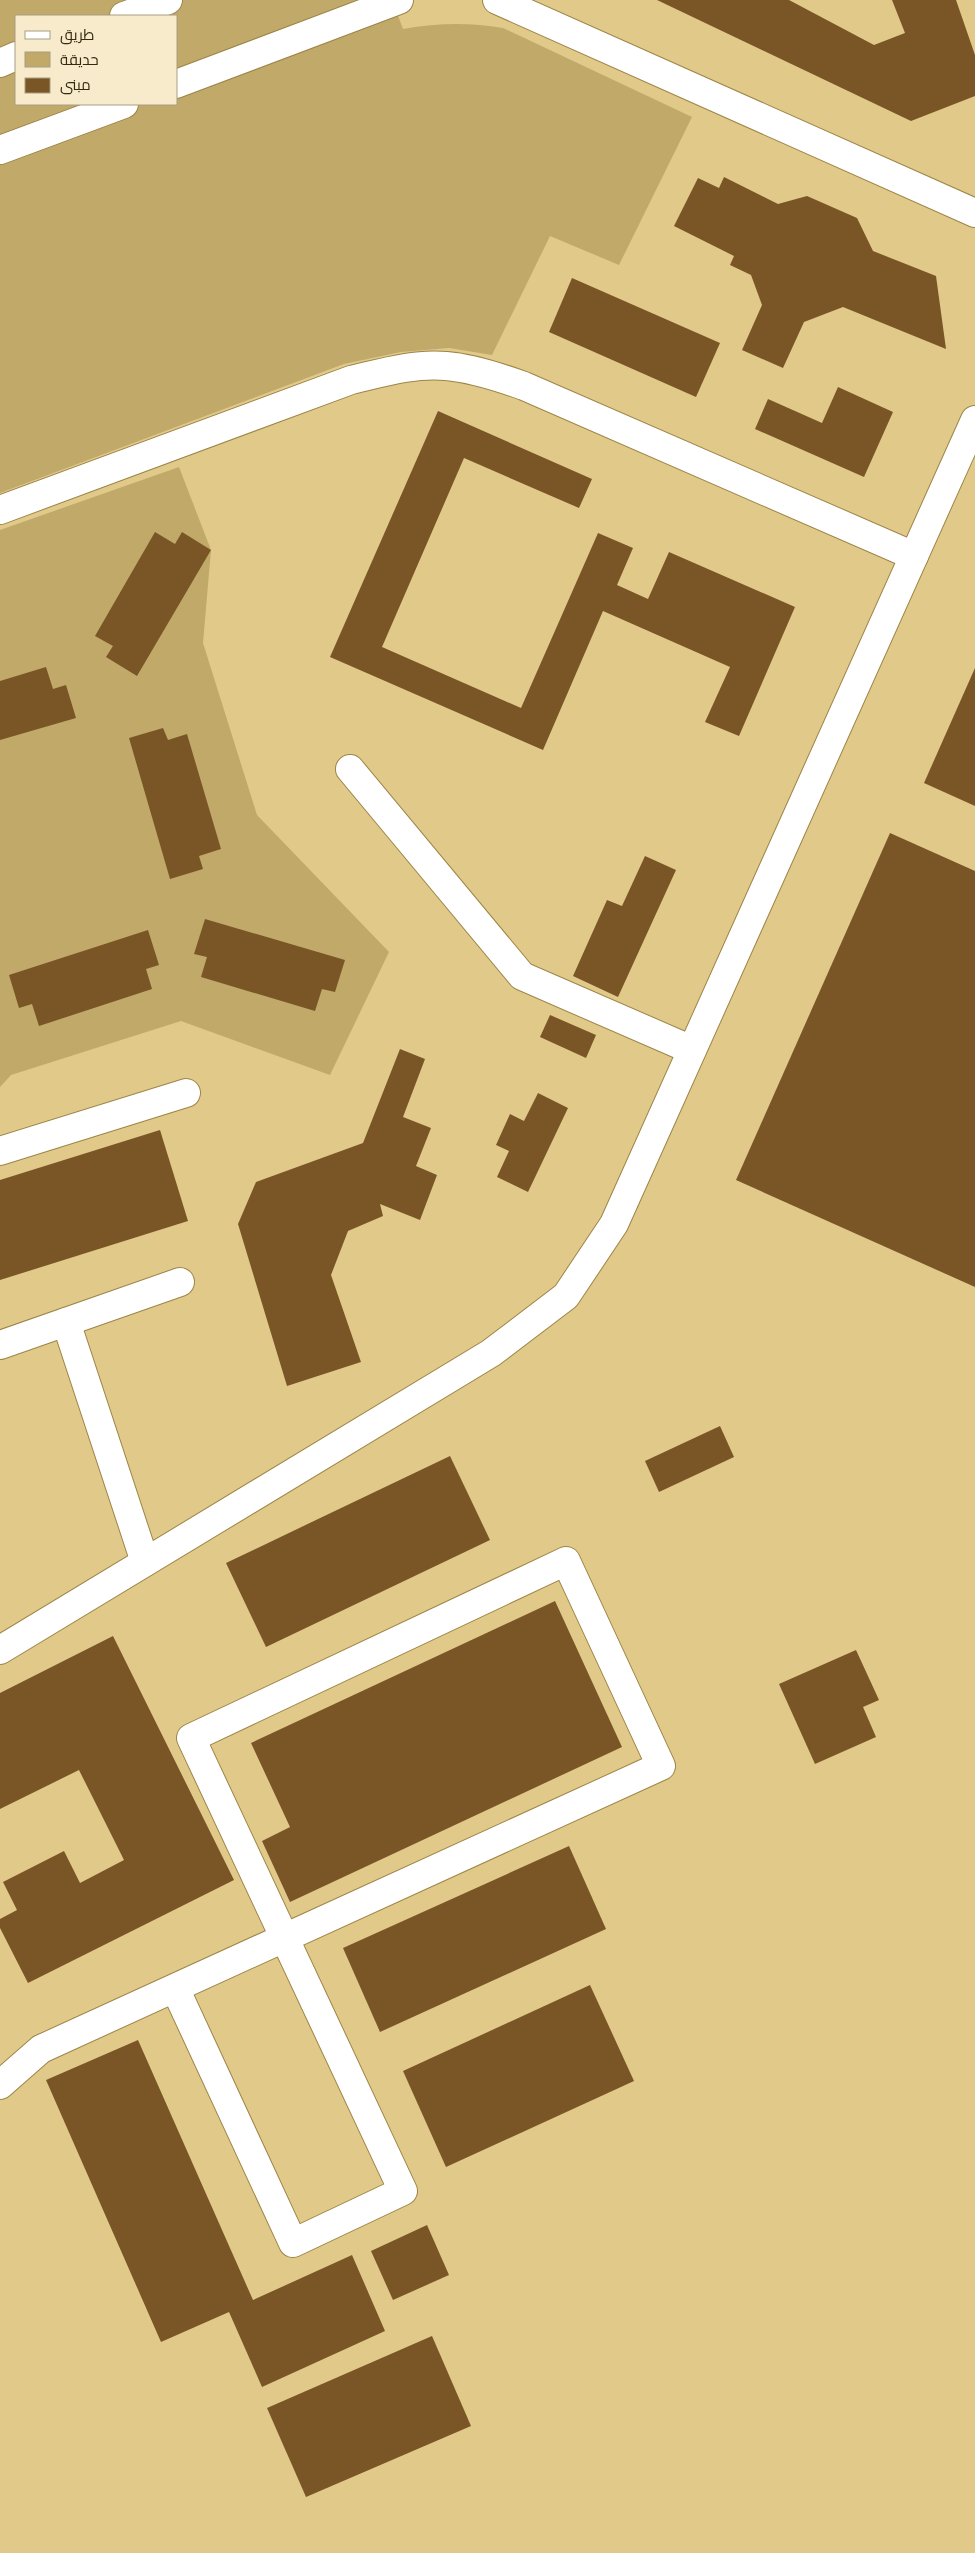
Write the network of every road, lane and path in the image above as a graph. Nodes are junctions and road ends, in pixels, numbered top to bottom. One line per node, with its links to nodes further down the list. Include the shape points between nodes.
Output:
1 (168, 0): 4 (lane)
2 (399, 0): 7 (lane)
3 (497, 0): 10 (lane)
4 (127, 15)
5 (15, 56): 6 (lane)
6 (0, 62)
7 (178, 83)
8 (121, 105): 9 (lane)
9 (0, 150)
10 (975, 213)
11 (975, 420): 13 (lane)
12 (0, 510): 13 (lane, via 351,380 400,369 445,366 524,386)
13 (914, 556): 15 (lane)
14 (350, 769): 15 (lane, via 522,976)
15 (692, 1050): 21 (lane, via 614,1224 566,1296 492,1353)
16 (186, 1093): 17 (lane)
17 (0, 1151)
18 (180, 1282): 19 (lane)
19 (66, 1322): 20 (lane); 21 (lane)
20 (0, 1345)
21 (144, 1562): 22 (lane)
22 (0, 1650)
23 (284, 1938): 23 (lane, via 661,1766 566,1561 191,1738); 24 (lane); 24 (lane, via 403,2191 294,2243)
24 (175, 1988): 25 (lane, via 41,2049)
25 (0, 2085)

